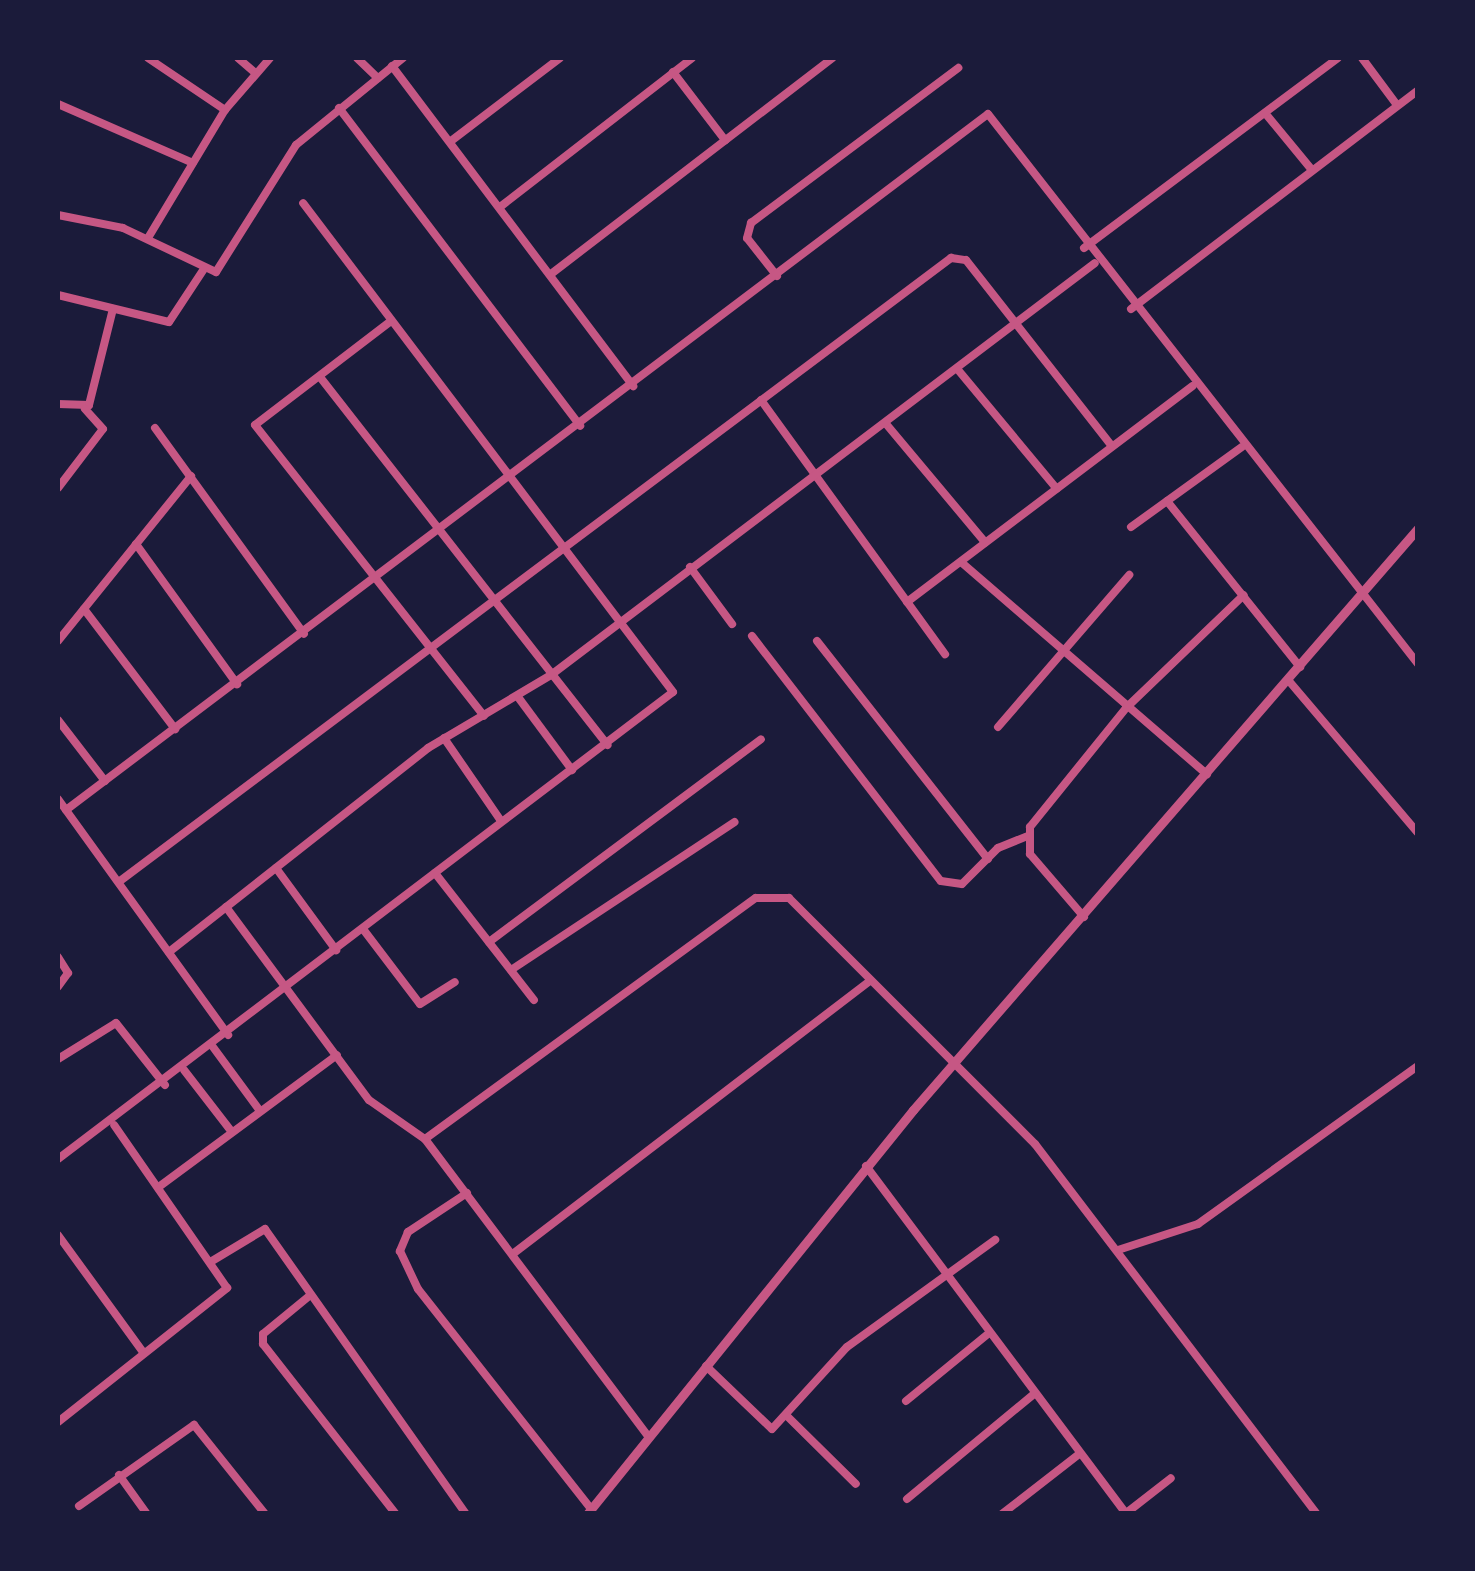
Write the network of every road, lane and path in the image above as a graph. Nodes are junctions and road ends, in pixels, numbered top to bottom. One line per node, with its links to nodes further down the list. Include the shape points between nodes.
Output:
1 (148, 58): 11 (street)
2 (238, 58): 15 (street)
3 (270, 58): 15 (street)
4 (356, 58): 16 (street)
5 (404, 58): 12 (street)
6 (560, 58): 24 (street)
7 (692, 58): 14 (street)
8 (833, 58): 23 (street)
9 (1338, 58): 22 (street)
10 (1362, 58): 19 (street)
11 (164, 62): 21 (street)
12 (392, 66): 16 (street); 24 (street)
13 (958, 68): 35 (street, via 752,223 747,238)
14 (673, 72): 23 (street); 28 (street)
15 (255, 73): 21 (street)
16 (378, 78): 20 (street)
17 (1418, 90): 19 (street)
18 (58, 104): 25 (street)
19 (1398, 105): 26 (street)
20 (338, 108): 33 (street, via 296,145 222,268); 49 (street)
21 (225, 110): 25 (street)
22 (1266, 114): 26 (street); 31 (street)
23 (725, 140): 34 (street)
24 (451, 142): 28 (street)
25 (193, 163): 30 (street)
26 (1312, 170): 37 (street)
27 (303, 203): 39 (street)
28 (500, 206): 34 (street)
29 (58, 215): 30 (street)
30 (148, 238): 33 (street)
31 (1084, 248): 32 (street); 35 (street, via 988,114)
32 (1095, 263): 37 (street); 40 (street)
33 (204, 269): 38 (street, via 168,322)
34 (551, 274): 43 (street)
35 (777, 276): 43 (street)
36 (58, 295): 38 (street)
37 (1131, 308): 44 (street)
38 (113, 309): 47 (street)
39 (390, 321): 42 (street); 55 (street)
40 (1019, 324): 41 (street); 45 (street, via 966,260 951,258); 51 (street)
41 (960, 371): 48 (street); 57 (street)
42 (320, 376): 61 (street); 68 (street, via 256,426)
43 (632, 386): 49 (street)
44 (1193, 386): 51 (street); 52 (street)
45 (761, 400): 53 (street); 64 (street)
46 (58, 404): 47 (street)
47 (85, 409): 56 (street, via 103,429)
48 (887, 425): 53 (street); 62 (street)
49 (580, 426): 55 (street)
50 (154, 428): 54 (street)
51 (1111, 445): 57 (street)
52 (1242, 448): 58 (street); 70 (street)
53 (819, 475): 66 (street); 72 (street)
54 (191, 476): 63 (street); 76 (street)
55 (509, 480): 61 (street); 64 (street)
56 (58, 488)
57 (1056, 488): 62 (street)
58 (1167, 501): 59 (street); 69 (street)
59 (1131, 527)
60 (1418, 528): 70 (street)
61 (439, 533): 68 (street); 71 (street)
62 (984, 542): 65 (street)
63 (136, 544): 73 (street); 87 (street)
64 (562, 548): 71 (street); 74 (street)
65 (961, 562): 72 (street); 81 (street)
66 (690, 567): 74 (street); 75 (street)
67 (1129, 574): 81 (street)
68 (376, 580): 76 (street); 80 (street)
69 (1244, 595): 84 (street); 89 (street)
70 (1363, 595): 83 (street); 84 (street)
71 (493, 598): 80 (street); 85 (street)
72 (907, 602): 82 (street)
73 (84, 609): 79 (street); 93 (street)
74 (619, 621): 85 (street); 96 (street, via 673,692)
75 (732, 624)
76 (304, 634): 87 (street)
77 (752, 636): 106 (street, via 941,881 962,884)
78 (817, 641): 106 (street)
79 (58, 642)
80 (425, 648): 90 (street); 109 (street)
81 (1063, 650): 89 (street); 92 (street)
82 (945, 654)
83 (1416, 660)
84 (1300, 666): 86 (street)
85 (551, 675): 88 (street); 96 (street)
86 (1289, 681): 98 (street); 104 (street)
87 (237, 684): 93 (street)
88 (518, 697): 90 (street); 97 (street)
89 (1126, 708): 98 (street); 105 (street)
90 (484, 716): 94 (street)
91 (58, 720): 99 (street)
92 (998, 727)
93 (175, 729): 99 (street)
94 (444, 738): 102 (street); 107 (street)
95 (760, 738): 113 (street)
96 (607, 745): 97 (street)
97 (572, 770): 102 (street)
98 (1207, 774): 111 (street)
99 (104, 781): 101 (street)
100 (58, 799): 101 (street)
101 (66, 810): 109 (street)
102 (501, 821): 108 (street)
103 (735, 822): 117 (street)
104 (1418, 834)
105 (1027, 836): 106 (street); 111 (street, via 1030,854)
106 (988, 859)
107 (276, 868): 110 (street); 114 (street)
108 (435, 873): 112 (street); 113 (street)
109 (120, 881): 115 (street)
110 (226, 907): 115 (street); 121 (street)
111 (1084, 917): 127 (street)
112 (363, 929): 114 (street); 118 (street, via 422,1005)
113 (489, 942): 117 (street)
114 (336, 950): 121 (street)
115 (169, 952): 123 (street)
116 (58, 957): 120 (street, via 68,973)
117 (510, 970): 122 (street)
118 (456, 982)
119 (868, 982): 127 (street); 134 (street, via 789,898 756,898); 142 (street)
120 (58, 987)
121 (288, 988): 123 (street); 125 (street)
122 (534, 1000)
123 (228, 1035): 124 (street)
124 (213, 1047): 129 (street); 131 (street)
125 (336, 1054): 131 (street); 134 (street, via 379,1111)
126 (58, 1058): 130 (street, via 116,1023)
127 (956, 1063): 136 (street); 141 (street)
128 (1418, 1066): 141 (street, via 1198,1224)
129 (184, 1070): 130 (street); 133 (street)
130 (166, 1085): 132 (street)
131 (260, 1111): 133 (street)
132 (114, 1125): 135 (street); 137 (street)
133 (232, 1132): 137 (street)
134 (426, 1139): 138 (street)
135 (58, 1159)
136 (866, 1166): 144 (street); 148 (street)
137 (160, 1186): 143 (street)
138 (468, 1193): 142 (street); 160 (street, via 408,1232 400,1252 418,1289)
139 (58, 1235): 147 (street)
140 (995, 1240): 144 (street)
141 (1118, 1250): 167 (street)
142 (514, 1252): 153 (street)
143 (212, 1261): 145 (street, via 265,1229); 147 (street, via 225,1294)
144 (944, 1273): 146 (street); 151 (street, via 848,1347)
145 (308, 1297): 164 (street, via 263,1334 263,1344); 165 (street)
146 (988, 1333): 149 (street); 150 (street)
147 (143, 1352): 152 (street)
148 (706, 1366): 151 (street, via 763,1429); 153 (street)
149 (1034, 1394): 154 (street); 158 (street)
150 (906, 1401)
151 (786, 1415): 157 (street)
152 (59, 1417)
153 (649, 1436): 160 (street)
154 (1079, 1454): 161 (street); 166 (street)
155 (119, 1475): 159 (street); 162 (street); 163 (street, via 194,1425)
156 (1171, 1478): 161 (street)
157 (856, 1484)
158 (908, 1499)
159 (79, 1506)
160 (589, 1511)
161 (1126, 1513)
162 (148, 1514)
163 (265, 1514)
164 (396, 1514)
165 (466, 1514)
166 (1002, 1514)
167 (1317, 1514)

